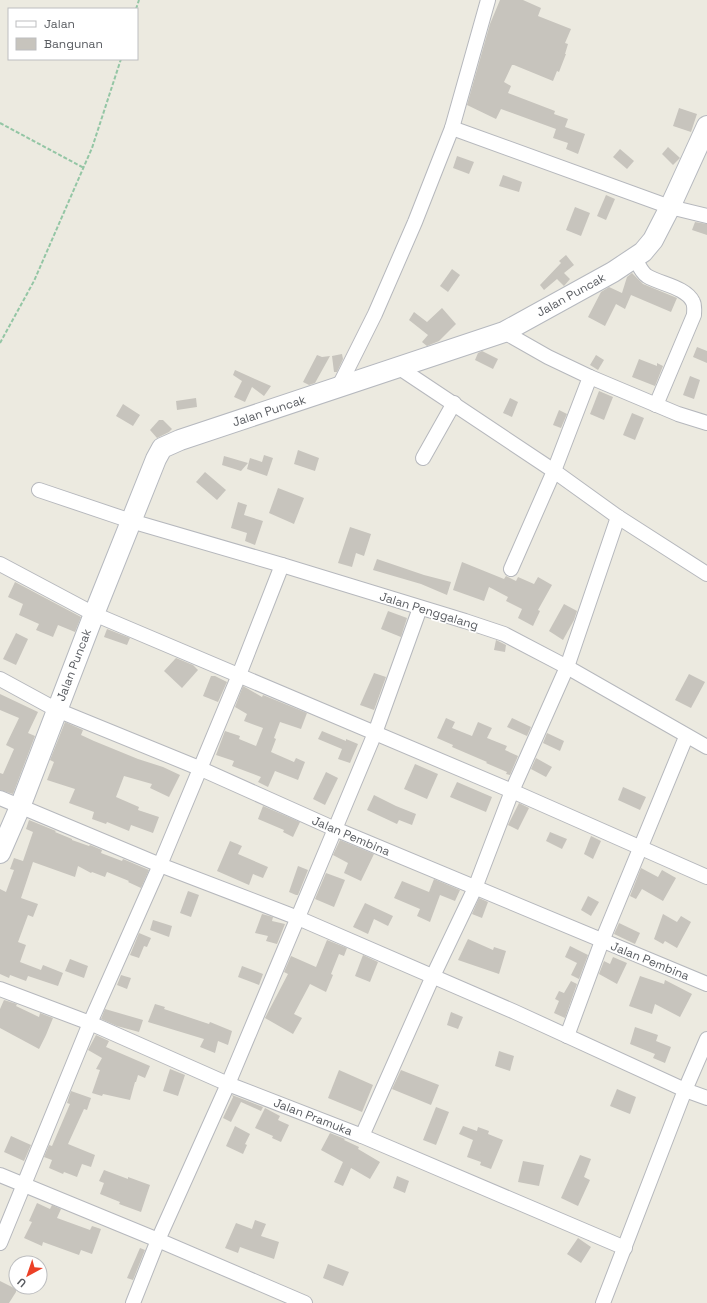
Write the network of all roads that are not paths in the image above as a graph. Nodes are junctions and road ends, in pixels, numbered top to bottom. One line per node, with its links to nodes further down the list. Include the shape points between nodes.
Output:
1 (488, 0): 3 (street)
2 (707, 126): 4 (street, Jalan Puncak)
3 (452, 128): 4 (street); 10 (street, via 401,255)
4 (670, 207): 5 (street); 6 (street, Jalan Puncak, via 653,240)
5 (707, 216)
6 (635, 258): 7 (street, Jalan Puncak); 12 (street, via 647,276 683,292 694,303 694,315)
7 (504, 332): 8 (street, Jalan Puncak); 9 (street)
8 (398, 367): 10 (street, Jalan Puncak); 11 (street)
9 (590, 377): 12 (street); 15 (street)
10 (338, 388): 18 (street, Jalan Puncak, via 166,445 158,453)
11 (454, 403): 14 (street); 15 (street)
12 (656, 405): 13 (street)
13 (707, 424)
14 (423, 458)
15 (554, 471): 17 (street); 21 (street)
16 (39, 490): 18 (street, Jalan Penggalang)
17 (618, 517): 22 (street); 25 (street)
18 (131, 521): 20 (street, Jalan Penggalang); 24 (street, Jalan Puncak)
19 (0, 564): 24 (street)
20 (282, 565): 23 (street, Jalan Penggalang); 26 (street)
21 (511, 569)
22 (707, 574)
23 (420, 608): 25 (street, Jalan Penggalang, via 504,634); 29 (street)
24 (94, 614): 26 (street); 28 (street, Jalan Puncak)
25 (567, 667): 30 (street, Jalan Penggalang); 33 (street)
26 (238, 675): 29 (street); 32 (street)
27 (0, 679): 28 (street, Jalan Pembina)
28 (57, 710): 32 (street, Jalan Pembina); 35 (street, Jalan Puncak)
29 (375, 733): 33 (street); 36 (street)
30 (686, 737): 31 (street, Jalan Penggalang); 37 (street)
31 (707, 748)
32 (199, 768): 36 (street, Jalan Pembina); 39 (street)
33 (512, 791): 37 (street); 41 (street)
34 (0, 798): 35 (street)
35 (20, 807): 38 (street, Jalan Puncak); 39 (street)
36 (335, 829): 41 (street, Jalan Pembina); 42 (street)
37 (641, 848): 40 (street); 43 (street)
38 (0, 853)
39 (160, 865): 42 (street); 47 (street)
40 (707, 877)
41 (475, 888): 43 (street, Jalan Pembina); 44 (street)
42 (298, 918): 44 (street); 50 (street)
43 (602, 941): 45 (street, Jalan Pembina); 48 (street)
44 (433, 976): 48 (street); 53 (street)
45 (707, 984)
46 (0, 989): 47 (street, Jalan Pramuka)
47 (90, 1023): 50 (street, Jalan Pramuka); 55 (street)
48 (567, 1036): 51 (street)
49 (707, 1039): 51 (street)
50 (228, 1084): 53 (street, Jalan Pramuka); 56 (street)
51 (685, 1090): 52 (street); 58 (street)
52 (707, 1098)
53 (362, 1136): 58 (street, Jalan Pramuka)
54 (0, 1174): 55 (street)
55 (24, 1184): 56 (street); 57 (street)
56 (158, 1240): 59 (street); 60 (street)
57 (0, 1243)
58 (625, 1248): 61 (street)
59 (133, 1303)
60 (305, 1303)
61 (603, 1303)

